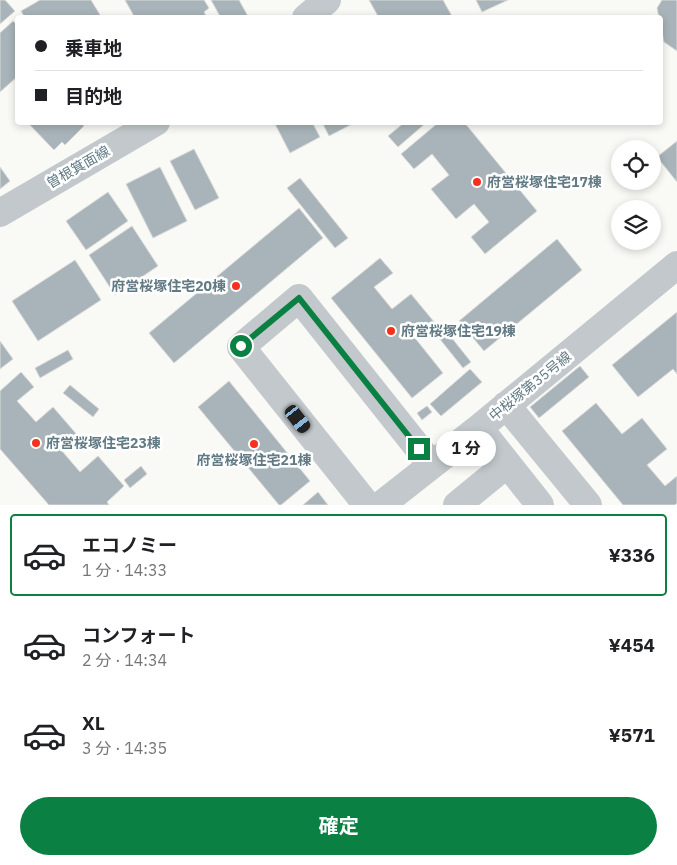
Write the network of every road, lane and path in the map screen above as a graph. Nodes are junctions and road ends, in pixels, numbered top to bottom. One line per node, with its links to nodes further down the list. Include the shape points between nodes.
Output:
1 (327, 0): 2 (street)
2 (310, 15)
3 (151, 125): 4 (street, 曽根箕面線)
4 (0, 213)
5 (677, 265): 6 (street, 中桜塚第35号線)
6 (506, 405): 7 (street, 中桜塚第35号線); 14 (street)
7 (479, 428): 8 (street, 中桜塚第35号線); 9 (street)
8 (432, 464): 10 (street, via 299,298 241,346); 11 (street, 中桜塚第35号線)
9 (507, 464): 12 (street); 13 (street)
10 (367, 505)
11 (381, 505)
12 (457, 505)
13 (540, 505)
14 (588, 505)

